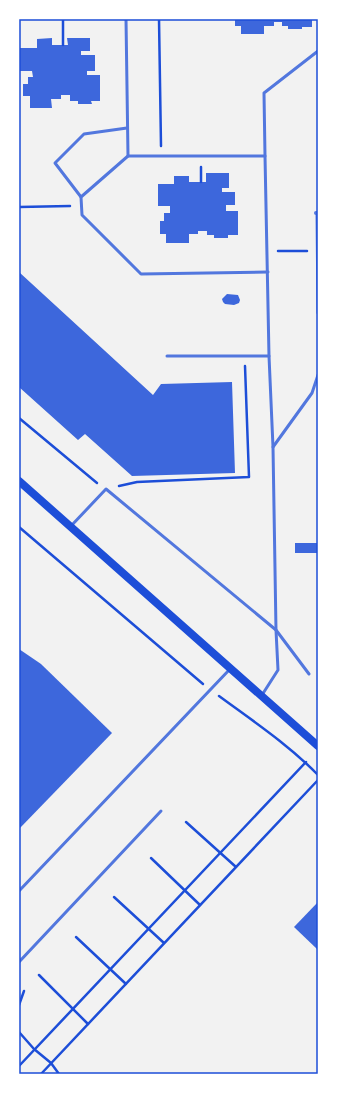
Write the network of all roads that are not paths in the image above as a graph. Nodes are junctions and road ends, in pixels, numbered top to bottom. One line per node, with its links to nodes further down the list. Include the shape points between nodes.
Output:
1 (126, 19): 3 (lane)
2 (318, 51): 5 (lane, via 264,93)
3 (127, 128): 4 (lane); 6 (lane, via 84,134 55,163)
4 (128, 156): 5 (lane); 6 (lane)
5 (265, 156): 8 (lane)
6 (81, 197): 8 (lane, via 82,215 141,274)
7 (317, 212): 9 (lane)
8 (268, 272): 11 (lane)
9 (318, 312)
10 (167, 356): 11 (lane)
11 (269, 356): 13 (lane)
12 (318, 375): 13 (lane, via 312,393)
13 (274, 447): 16 (lane)
14 (19, 481): 15 (main road)
15 (70, 527): 16 (lane, via 106,489); 17 (main road)
16 (276, 630): 18 (lane); 19 (lane, via 278,670)
17 (231, 668): 19 (main road); 22 (lane)
18 (309, 674)
19 (262, 695): 20 (main road)
20 (318, 746)
21 (161, 811): 23 (lane)
22 (19, 891)
23 (19, 962)

